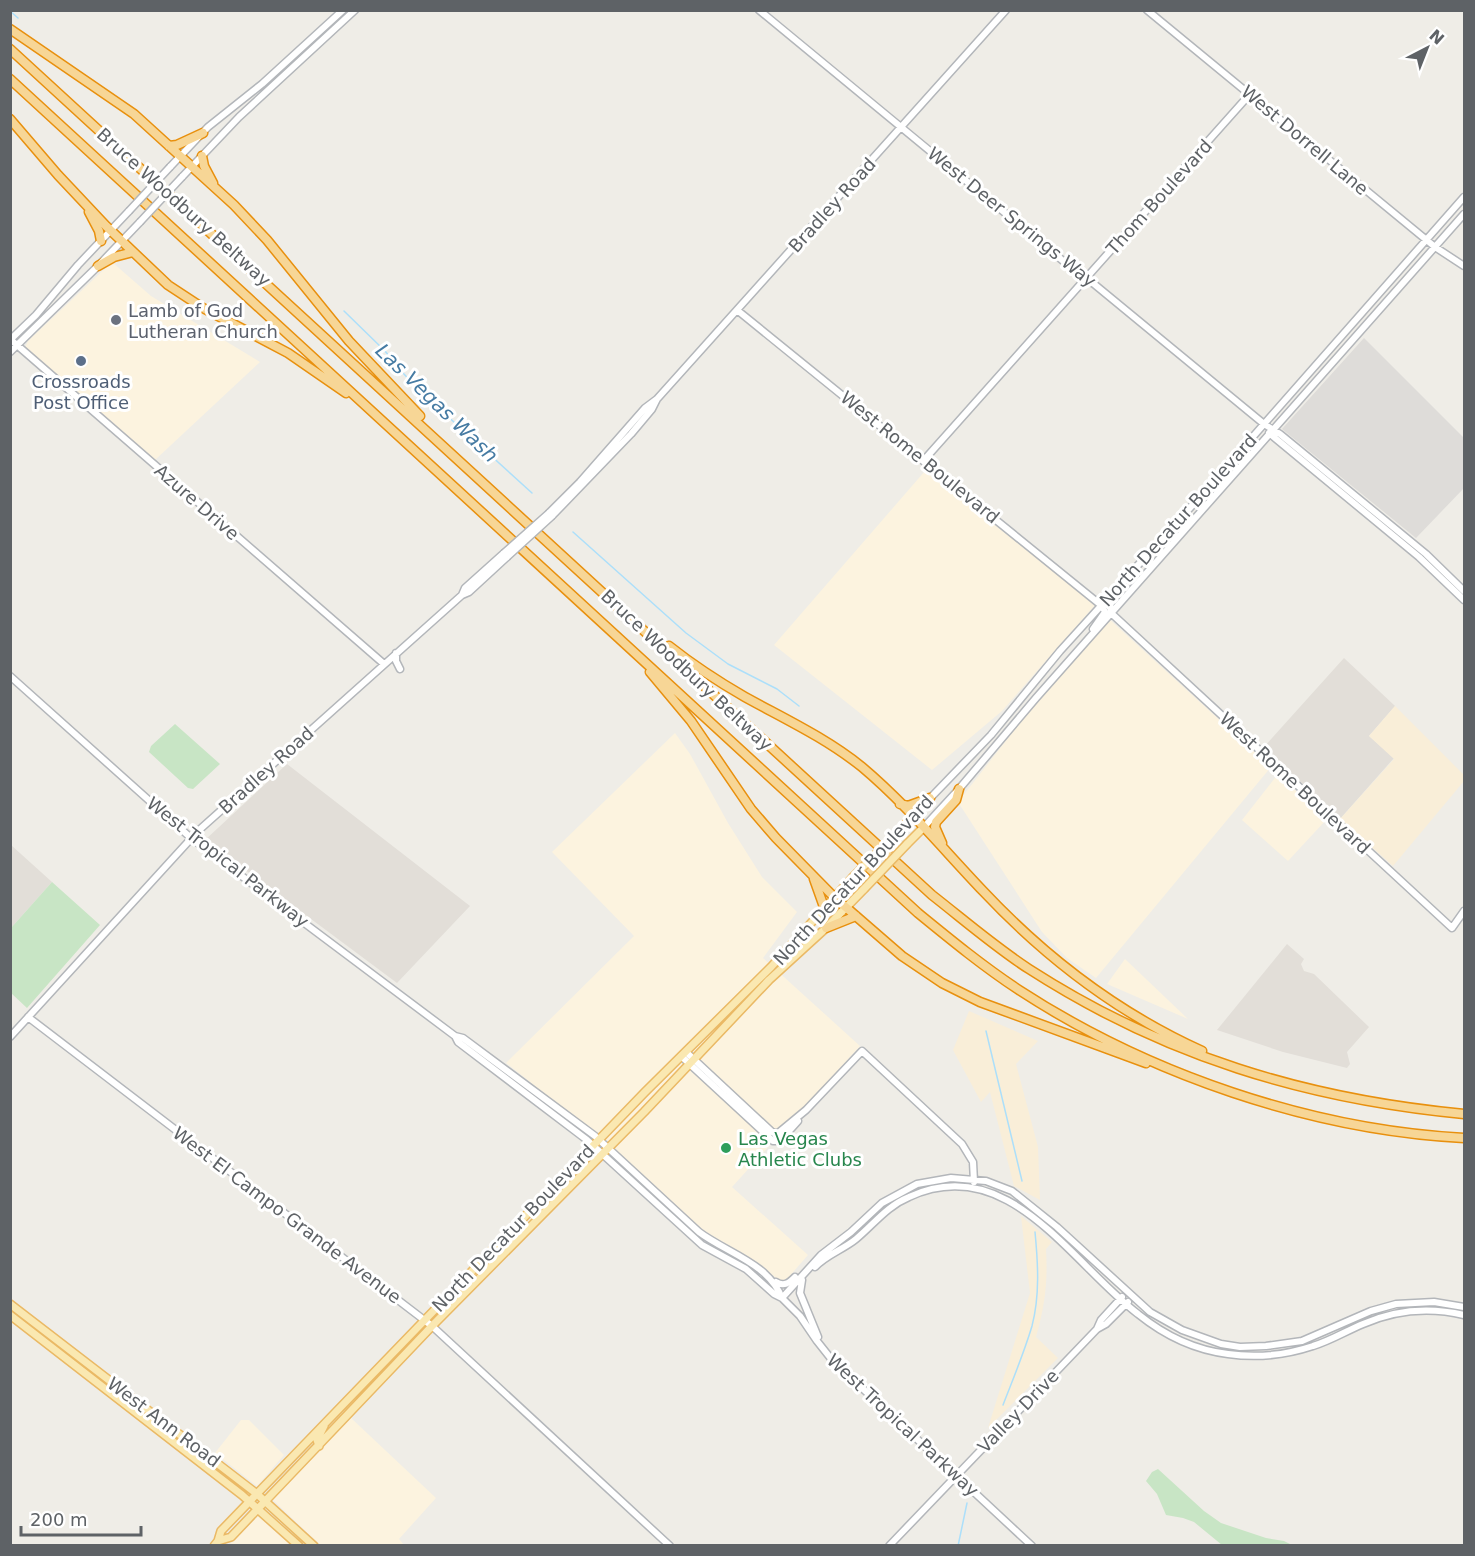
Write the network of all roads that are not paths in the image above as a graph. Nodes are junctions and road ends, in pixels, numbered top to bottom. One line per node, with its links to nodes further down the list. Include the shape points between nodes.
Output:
1 (343, 10): 12 (main road)
2 (355, 10): 15 (main road)
3 (759, 10): 11 (main road, West Deer Springs Way)
4 (1006, 10): 11 (main road, Bradley Road)
5 (1147, 10): 9 (main road, West Dorrell Lane)
6 (10, 29): 13 (highway, via 116,101)
7 (10, 49): 40 (highway, Bruce Woodbury Beltway)
8 (10, 79): 37 (highway, Bruce Woodbury Beltway)
9 (1250, 94): 22 (main road, West Dorrell Lane); 29 (main road, Thom Boulevard)
10 (10, 118): 19 (highway)
11 (902, 127): 29 (main road, West Deer Springs Way); 30 (main road, Bradley Road)
12 (202, 133): 13 (highway); 14 (main road)
13 (169, 146): 14 (highway)
14 (180, 156): 16 (highway); 21 (main road, bridge)
15 (202, 156): 16 (main road); 17 (highway)
16 (192, 166): 17 (highway); 24 (main road, bridge)
17 (216, 189): 40 (highway, via 267,240 372,368)
18 (1464, 197): 22 (main road, North Decatur Boulevard)
19 (85, 204): 21 (highway); 23 (highway)
20 (1464, 214): 25 (main road, North Decatur Boulevard)
21 (111, 230): 23 (main road); 24 (highway)
22 (1427, 240): 25 (main road, West Dorrell Lane); 36 (main road, North Decatur Boulevard)
23 (101, 241): 32 (main road)
24 (121, 241): 26 (highway); 27 (main road)
25 (1435, 247): 28 (main road, West Dorrell Lane); 38 (main road, North Decatur Boulevard)
26 (133, 252): 27 (highway); 37 (highway, via 181,294 298,360)
27 (98, 266): 31 (main road)
28 (1464, 266)
29 (1085, 279): 36 (main road, West Deer Springs Way); 39 (main road, Thom Boulevard)
30 (737, 310): 39 (main road, West Rome Boulevard); 50 (main road, Bradley Road, bridge, via 551,514)
31 (25, 338): 33 (main road); 35 (main road, via 24,346)
32 (11, 340): 33 (main road, Azure Drive)
33 (18, 345): 34 (main road); 35 (main road, Azure Drive)
34 (10, 352)
35 (31, 357): 53 (main road, Azure Drive)
36 (1264, 424): 38 (main road, West Deer Springs Way); 41 (main road, North Decatur Boulevard)
37 (393, 430): 48 (highway, Bruce Woodbury Beltway)
38 (1272, 432): 42 (main road, West Deer Springs Way, via 1421,550); 43 (main road, West Deer Springs Way); 45 (main road, North Decatur Boulevard)
39 (924, 460): 44 (main road, West Rome Boulevard)
40 (476, 475): 46 (highway, Bruce Woodbury Beltway)
41 (1122, 584): 44 (main road, North Decatur Boulevard); 45 (main road, via 1110,605)
42 (1464, 591)
43 (1464, 600)
44 (1102, 606): 47 (main road, via 1104,612); 49 (main road, North Decatur Boulevard)
45 (1111, 614): 47 (main road, North Decatur Boulevard); 68 (main road, West Rome Boulevard, via 1452,928)
46 (630, 617): 59 (highway, via 713,677 838,749); 78 (highway, Bruce Woodbury Beltway, via 932,895 1028,969 1136,1030)
47 (1087, 640): 52 (main road, North Decatur Boulevard)
48 (624, 642): 64 (highway, via 691,721 757,816); 79 (highway, Bruce Woodbury Beltway, via 963,950 1075,1023)
49 (1060, 651): 51 (main road, North Decatur Boulevard); 52 (main road)
50 (396, 653): 53 (main road, Bradley Road); 55 (main road)
51 (1055, 658): 54 (main road); 58 (main road, North Decatur Boulevard, via 991,735)
52 (1069, 661): 54 (main road, North Decatur Boulevard)
53 (384, 664): 62 (main road, Bradley Road)
54 (1063, 667): 57 (main road, North Decatur Boulevard)
55 (400, 669)
56 (10, 676): 62 (main road, West Tropical Parkway)
57 (959, 789): 61 (main road, North Decatur Boulevard); 63 (highway, via 956,800 935,824)
58 (930, 798): 59 (highway, via 908,806); 60 (main road, North Decatur Boulevard)
59 (900, 804): 60 (highway)
60 (913, 816): 61 (highway); 65 (main road, North Decatur Boulevard, bridge)
61 (924, 827): 63 (highway); 67 (main road, North Decatur Boulevard, bridge)
62 (191, 838): 71 (main road, Bradley Road); 72 (main road, West Tropical Parkway)
63 (944, 849): 78 (highway, via 1033,940 1093,989 1159,1030)
64 (813, 876): 65 (highway); 66 (highway)
65 (834, 897): 66 (main road, North Decatur Boulevard); 67 (highway)
66 (824, 907): 74 (main road, North Decatur Boulevard, via 776,962)
67 (846, 907): 69 (highway); 70 (main road, North Decatur Boulevard)
68 (1464, 911)
69 (856, 916): 70 (highway); 79 (highway, via 912,963 970,998)
70 (826, 928): 75 (main road, North Decatur Boulevard)
71 (28, 1017): 73 (main road, Bradley Road); 102 (main road, West El Campo Grande Avenue)
72 (455, 1036): 76 (main road, West Tropical Parkway); 77 (main road, West Tropical Parkway, via 464,1038)
73 (10, 1037)
74 (683, 1054): 75 (main road); 86 (main road, North Decatur Boulevard)
75 (692, 1062): 80 (main road); 88 (main road, North Decatur Boulevard)
76 (488, 1065): 77 (main road); 87 (main road, West Tropical Parkway)
77 (508, 1072): 86 (main road, West Tropical Parkway)
78 (1264, 1078): 83 (highway, Bruce Woodbury Beltway, via 1403,1108)
79 (1207, 1083): 84 (highway, Bruce Woodbury Beltway, via 1352,1123)
80 (728, 1095): 82 (main road); 85 (main road)
81 (806, 1110): 82 (main road, via 776,1134); 85 (main road, via 780,1141); 90 (main road, via 862,1052 962,1144 973,1162)
82 (752, 1113): 85 (main road)
83 (1464, 1114)
84 (1464, 1138)
85 (770, 1139)
86 (599, 1140): 87 (main road, North Decatur Boulevard); 88 (main road, West Tropical Parkway)
87 (593, 1146): 89 (main road, West Tropical Parkway); 102 (main road, North Decatur Boulevard)
88 (608, 1148): 89 (main road, North Decatur Boulevard); 93 (main road, West Tropical Parkway, via 699,1232)
89 (602, 1154): 96 (main road, West Tropical Parkway, via 702,1245 746,1269); 103 (main road, North Decatur Boulevard)
90 (974, 1179): 91 (main road); 92 (main road, via 941,1179 903,1190); 95 (main road, via 999,1185 1026,1200)
91 (974, 1188): 94 (main road, via 930,1189 907,1197 857,1238 818,1263); 97 (main road, via 1023,1208)
92 (832, 1245): 93 (main road, via 785,1284); 96 (main road)
93 (759, 1268): 96 (main road, West Tropical Parkway, via 778,1287)
94 (802, 1280): 96 (main road); 104 (main road, via 803,1302)
95 (1130, 1294): 97 (main road, Valley Drive); 99 (main road, via 1150,1312 1182,1330 1221,1344 1248,1347 1302,1341 1396,1304 1434,1302)
96 (782, 1298): 104 (main road, West Tropical Parkway, via 800,1316)
97 (1123, 1301): 101 (main road, via 1174,1338 1204,1349 1239,1355 1274,1355 1305,1349 1396,1313); 109 (main road, Valley Drive)
98 (10, 1304): 110 (main road, West Ann Road)
99 (1464, 1306)
100 (10, 1315): 112 (main road, West Ann Road)
101 (1464, 1315)
102 (424, 1320): 103 (main road, West El Campo Grande Avenue); 105 (main road, North Decatur Boulevard)
103 (432, 1326): 106 (main road, North Decatur Boulevard); 117 (main road, West El Campo Grande Avenue)
104 (826, 1354): 109 (main road, West Tropical Parkway)
105 (338, 1409): 106 (main road); 107 (main road, North Decatur Boulevard)
106 (345, 1417): 108 (main road, North Decatur Boulevard)
107 (326, 1421): 108 (main road, via 317,1440); 110 (main road, North Decatur Boulevard)
108 (319, 1446): 111 (main road, North Decatur Boulevard)
109 (956, 1475): 118 (main road, Valley Drive); 119 (main road, West Tropical Parkway)
110 (257, 1494): 111 (main road, West Ann Road); 112 (main road, North Decatur Boulevard)
111 (266, 1501): 113 (main road, North Decatur Boulevard); 116 (main road, West Ann Road)
112 (250, 1502): 113 (main road, West Ann Road); 114 (main road, North Decatur Boulevard, via 221,1531)
113 (258, 1509): 114 (main road, North Decatur Boulevard, via 231,1537); 115 (main road, West Ann Road)
114 (216, 1543)
115 (299, 1545)
116 (314, 1545)
117 (670, 1545)
118 (889, 1545)
119 (1032, 1545)

